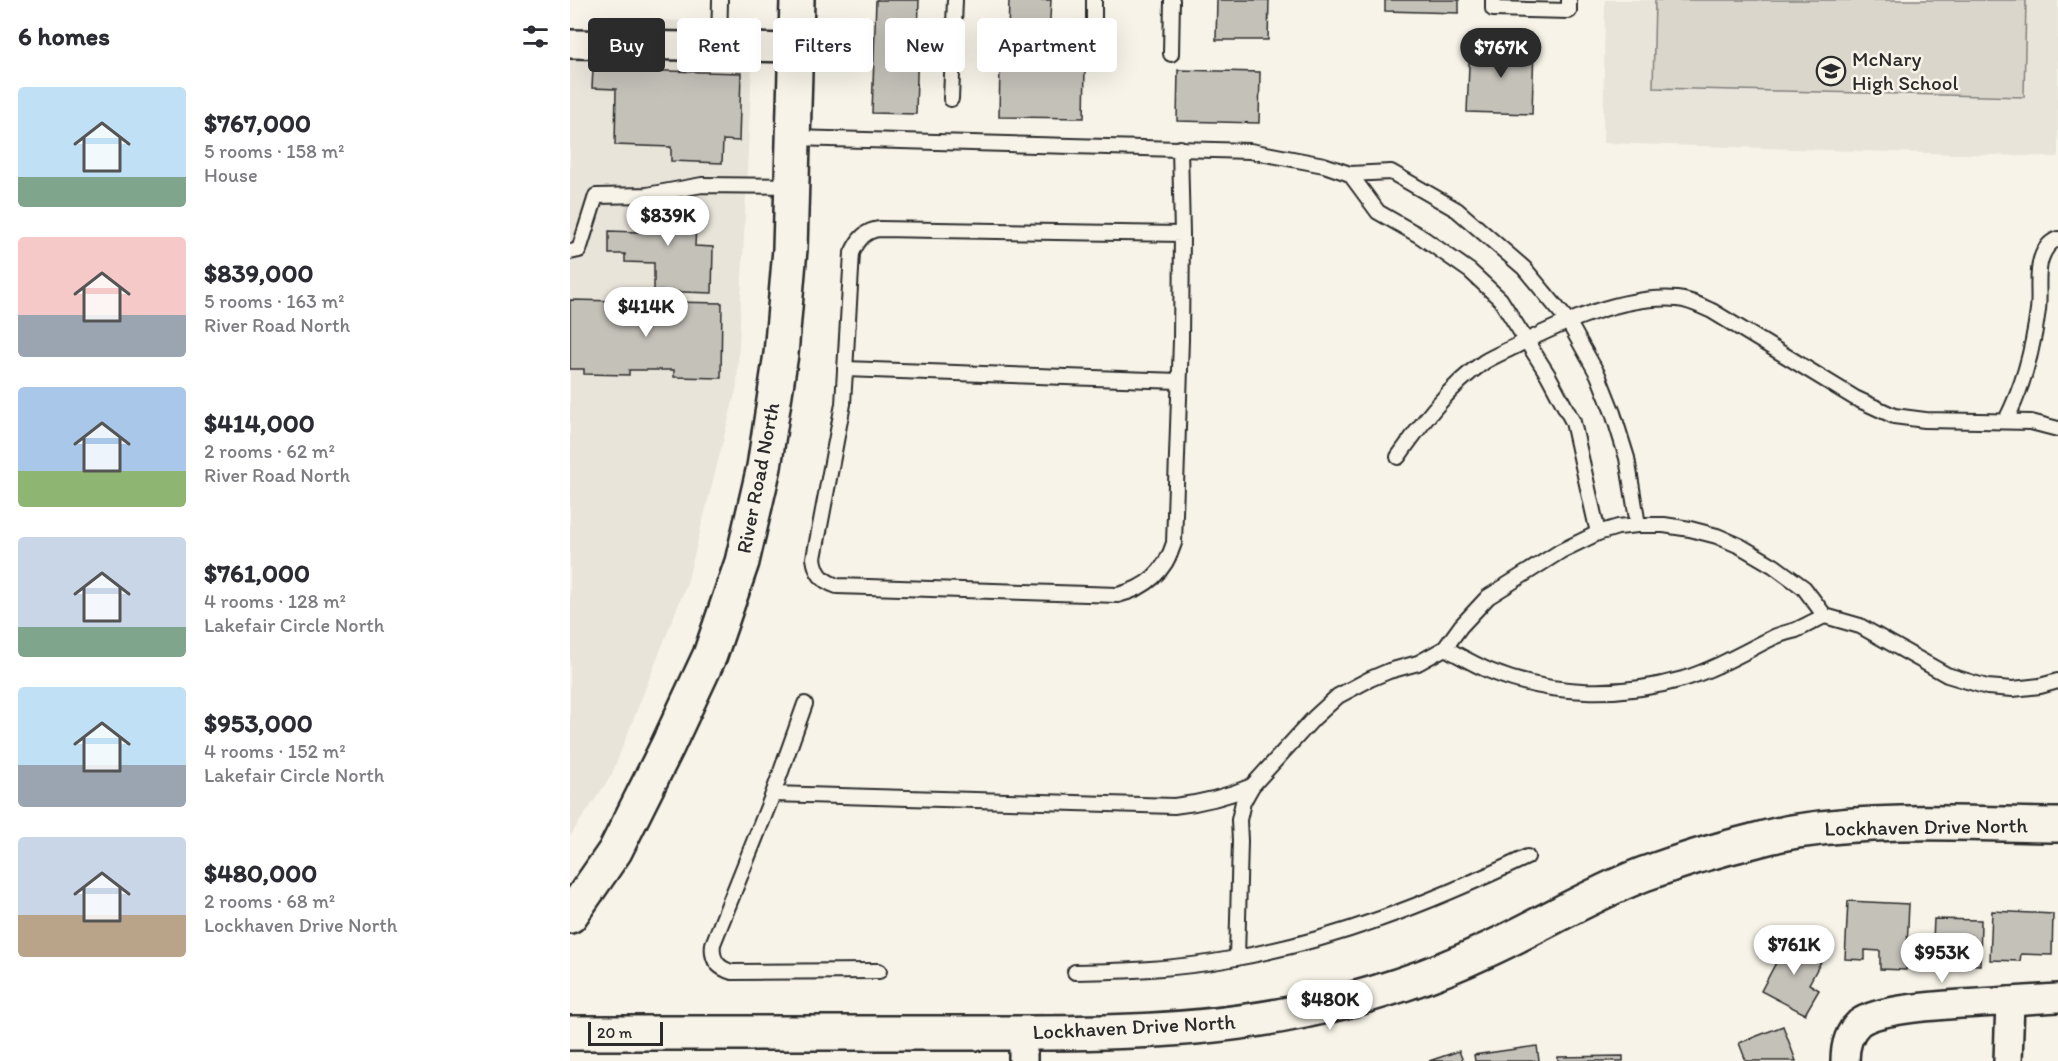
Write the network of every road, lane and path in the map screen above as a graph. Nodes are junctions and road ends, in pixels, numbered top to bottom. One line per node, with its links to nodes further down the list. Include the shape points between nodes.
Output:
1 (720, 0): 8 (lane)
2 (797, 0): 9 (street, River Road North)
3 (956, 0): 15 (lane)
4 (1094, 0): 10 (lane)
5 (1172, 0): 13 (lane)
6 (1493, 0): 7 (lane, via 1493,9 1569,11)
7 (1569, 0)
8 (720, 18)
9 (797, 18)
10 (1094, 18)
11 (570, 44): 12 (street)
12 (677, 46)
13 (1171, 54)
14 (795, 72): 16 (street, River Road North)
15 (951, 99)
16 (794, 138): 17 (lane); 19 (street, River Road North)
17 (1180, 148): 18 (lane, via 1250,151); 20 (lane)
18 (1350, 174): 23 (lane, via 1391,172 1457,210 1524,268); 24 (lane, via 1378,212 1470,271 1500,300)
19 (792, 186): 22 (lane, via 702,185 647,195 596,196 579,250); 40 (street, River Road North, via 781,354 764,467 742,561 710,656 667,747 615,851)
20 (1182, 234): 25 (lane, via 873,229 863,235 852,253); 26 (lane)
21 (2058, 239): 27 (lane, via 2045,249 2040,262 2032,351)
22 (570, 252)
23 (1568, 321): 24 (lane); 27 (lane, via 1634,302 1691,302 1855,398 1894,416); 30 (lane, via 1598,375 1613,413 1627,458)
24 (1526, 341): 29 (lane, via 1484,362 1452,390); 31 (lane, via 1573,422)
25 (845, 369): 26 (lane); 26 (lane, via 843,404 814,558 819,576 837,586 1118,595 1143,586 1163,568 1174,543)
26 (1179, 381)
27 (2006, 420): 28 (lane)
28 (2058, 429)
29 (1398, 457)
30 (1638, 525): 31 (lane); 32 (lane, via 1690,529 1740,546 1804,588)
31 (1598, 533): 33 (lane, via 1561,551 1488,597)
32 (1825, 616): 33 (lane, via 1684,678 1642,688 1599,692 1509,678); 34 (lane, via 1860,626 1967,683 2013,689)
33 (1445, 648): 36 (lane, via 1338,696)
34 (2058, 681)
35 (805, 704): 37 (lane)
36 (1252, 786): 37 (lane, via 1226,797 1174,806); 41 (lane, via 1239,820)
37 (773, 794): 42 (lane, via 713,944 715,962 732,972)
38 (2058, 825): 47 (street, Lockhaven Drive North, via 1892,823 1794,831 1697,855 1641,875 1467,959 1343,1002 1201,1026)
39 (1527, 857): 41 (lane, via 1380,920)
40 (570, 916)
41 (1238, 958): 43 (lane, via 1167,968)
42 (879, 971)
43 (1075, 972)
44 (2058, 998): 45 (street)
45 (2010, 1001): 48 (street, via 1877,1013 1849,1034); 49 (street)
46 (570, 1033): 47 (street, Lockhaven Drive North)
47 (1023, 1047)
48 (1845, 1061)
49 (2008, 1061)

